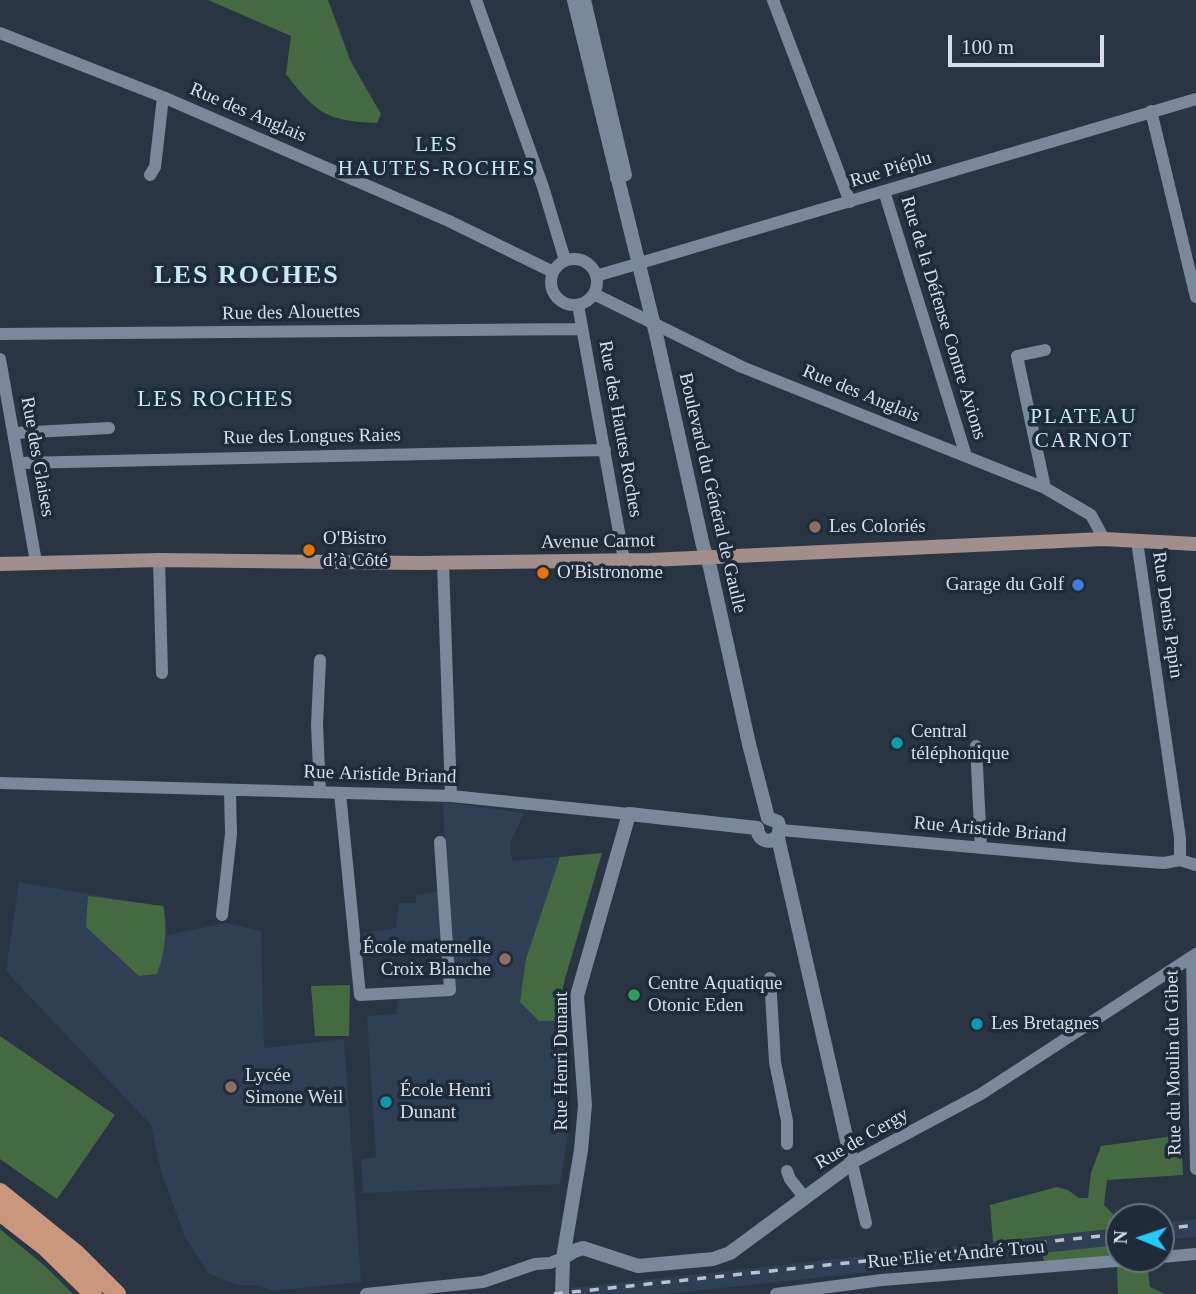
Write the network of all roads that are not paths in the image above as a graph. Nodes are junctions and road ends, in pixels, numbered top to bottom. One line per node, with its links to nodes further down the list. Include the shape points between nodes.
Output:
1 (476, 0): 13 (street)
2 (574, 0): 10 (street, Boulevard du Général de Gaulle)
3 (585, 0): 10 (street, Boulevard du Général de Gaulle, via 626,175)
4 (773, 0): 12 (street)
5 (0, 33): 6 (street, Rue des Anglais)
6 (163, 97): 9 (street, via 155,167); 15 (street, Rue des Anglais, via 449,221)
7 (1196, 99): 8 (street, Rue Piéplu)
8 (1151, 111): 11 (street, Rue Piéplu); 18 (street)
9 (150, 175)
10 (616, 178): 14 (street, Boulevard du Général de Gaulle)
11 (884, 191): 12 (street, Rue Piéplu); 28 (street, Rue de la Défense Contre Avions)
12 (850, 202): 14 (street, Rue Piéplu)
13 (565, 260): 15 (street); 16 (street, via 584,261)
14 (638, 264): 16 (street, Rue Piéplu); 20 (street, Boulevard du Général de Gaulle)
15 (552, 272): 19 (street, via 551,286 557,299)
16 (596, 276): 17 (street)
17 (594, 294): 19 (street); 20 (street, Rue des Anglais)
18 (1196, 297)
19 (578, 305): 21 (street, Rue des Hautes Roches)
20 (653, 323): 28 (street, Rue des Anglais, via 742,367); 34 (street, Boulevard du Général de Gaulle)
21 (582, 329): 22 (street, Rue des Alouettes); 27 (street, Rue des Hautes Roches)
22 (0, 334)
23 (1045, 350): 30 (street, via 1017,356)
24 (0, 359): 26 (street, Rue des Glaises)
25 (109, 428): 26 (street)
26 (14, 433): 29 (street, Rue des Glaises)
27 (605, 450): 29 (street, Rue des Longues Raies); 36 (street, Rue des Hautes Roches)
28 (966, 456): 30 (street, Rue des Anglais)
29 (20, 463): 37 (street, Rue des Glaises)
30 (1045, 488): 31 (street, Rue des Anglais, via 1091,515)
31 (1104, 539): 32 (main road, Avenue Carnot); 34 (main road, Avenue Carnot)
32 (1137, 541): 33 (main road, Avenue Carnot); 54 (street, Rue Denis Papin)
33 (1196, 544)
34 (706, 557): 36 (main road, Avenue Carnot); 49 (street, Boulevard du Général de Gaulle)
35 (159, 560): 37 (main road, Avenue Carnot); 38 (main road, Avenue Carnot); 41 (street)
36 (624, 561): 38 (main road, Avenue Carnot)
37 (36, 562): 39 (main road, Avenue Carnot)
38 (443, 563): 47 (street)
39 (0, 564)
40 (320, 660): 45 (street)
41 (162, 673)
42 (976, 746): 53 (street)
43 (0, 783): 44 (street, Rue Aristide Briand)
44 (230, 790): 45 (street, Rue Aristide Briand); 56 (street, via 231,846)
45 (320, 792): 46 (street, Rue Aristide Briand)
46 (340, 793): 47 (street, Rue Aristide Briand); 52 (street, via 360,995 450,990)
47 (451, 796): 48 (street, Rue Aristide Briand)
48 (629, 814): 50 (street, Rue Aristide Briand); 67 (street, Rue Henri Dunant, via 577,996 585,1105)
49 (768, 818): 50 (street); 51 (street, via 776,820)
50 (757, 828): 51 (street, via 764,841 771,842)
51 (779, 834): 53 (street, Rue Aristide Briand); 60 (street)
52 (440, 842)
53 (981, 848): 54 (street, Rue Aristide Briand, via 1164,863)
54 (1180, 860): 55 (street, Rue Aristide Briand)
55 (1196, 865)
56 (222, 915)
57 (1194, 955): 60 (street, Rue de Cergy, via 981,1094); 61 (street, Rue du Moulin du Gibet)
58 (770, 978): 59 (street, via 775,1062)
59 (787, 1144)
60 (852, 1163): 64 (street, Rue de Cergy); 66 (street)
61 (1195, 1169)
62 (788, 1171): 64 (street)
63 (0, 1192): 75 (main road, via 77,1254)
64 (804, 1197): 68 (street, Rue de Cergy, via 730,1253 713,1259 638,1266)
65 (0, 1212): 74 (main road)
66 (866, 1223)
67 (566, 1229): 68 (street); 71 (street, Rue Henri Dunant)
68 (583, 1248): 71 (street)
69 (1196, 1254): 70 (street)
70 (1175, 1256)
71 (563, 1258): 76 (street, via 483,1282); 77 (street)
72 (1105, 1262): 73 (street, Rue Elie et André Trou)
73 (883, 1280): 78 (street, Rue Elie et André Trou); 79 (street)
74 (93, 1294)
75 (117, 1294)
76 (366, 1294)
77 (562, 1294)
78 (776, 1294)
79 (886, 1294)

